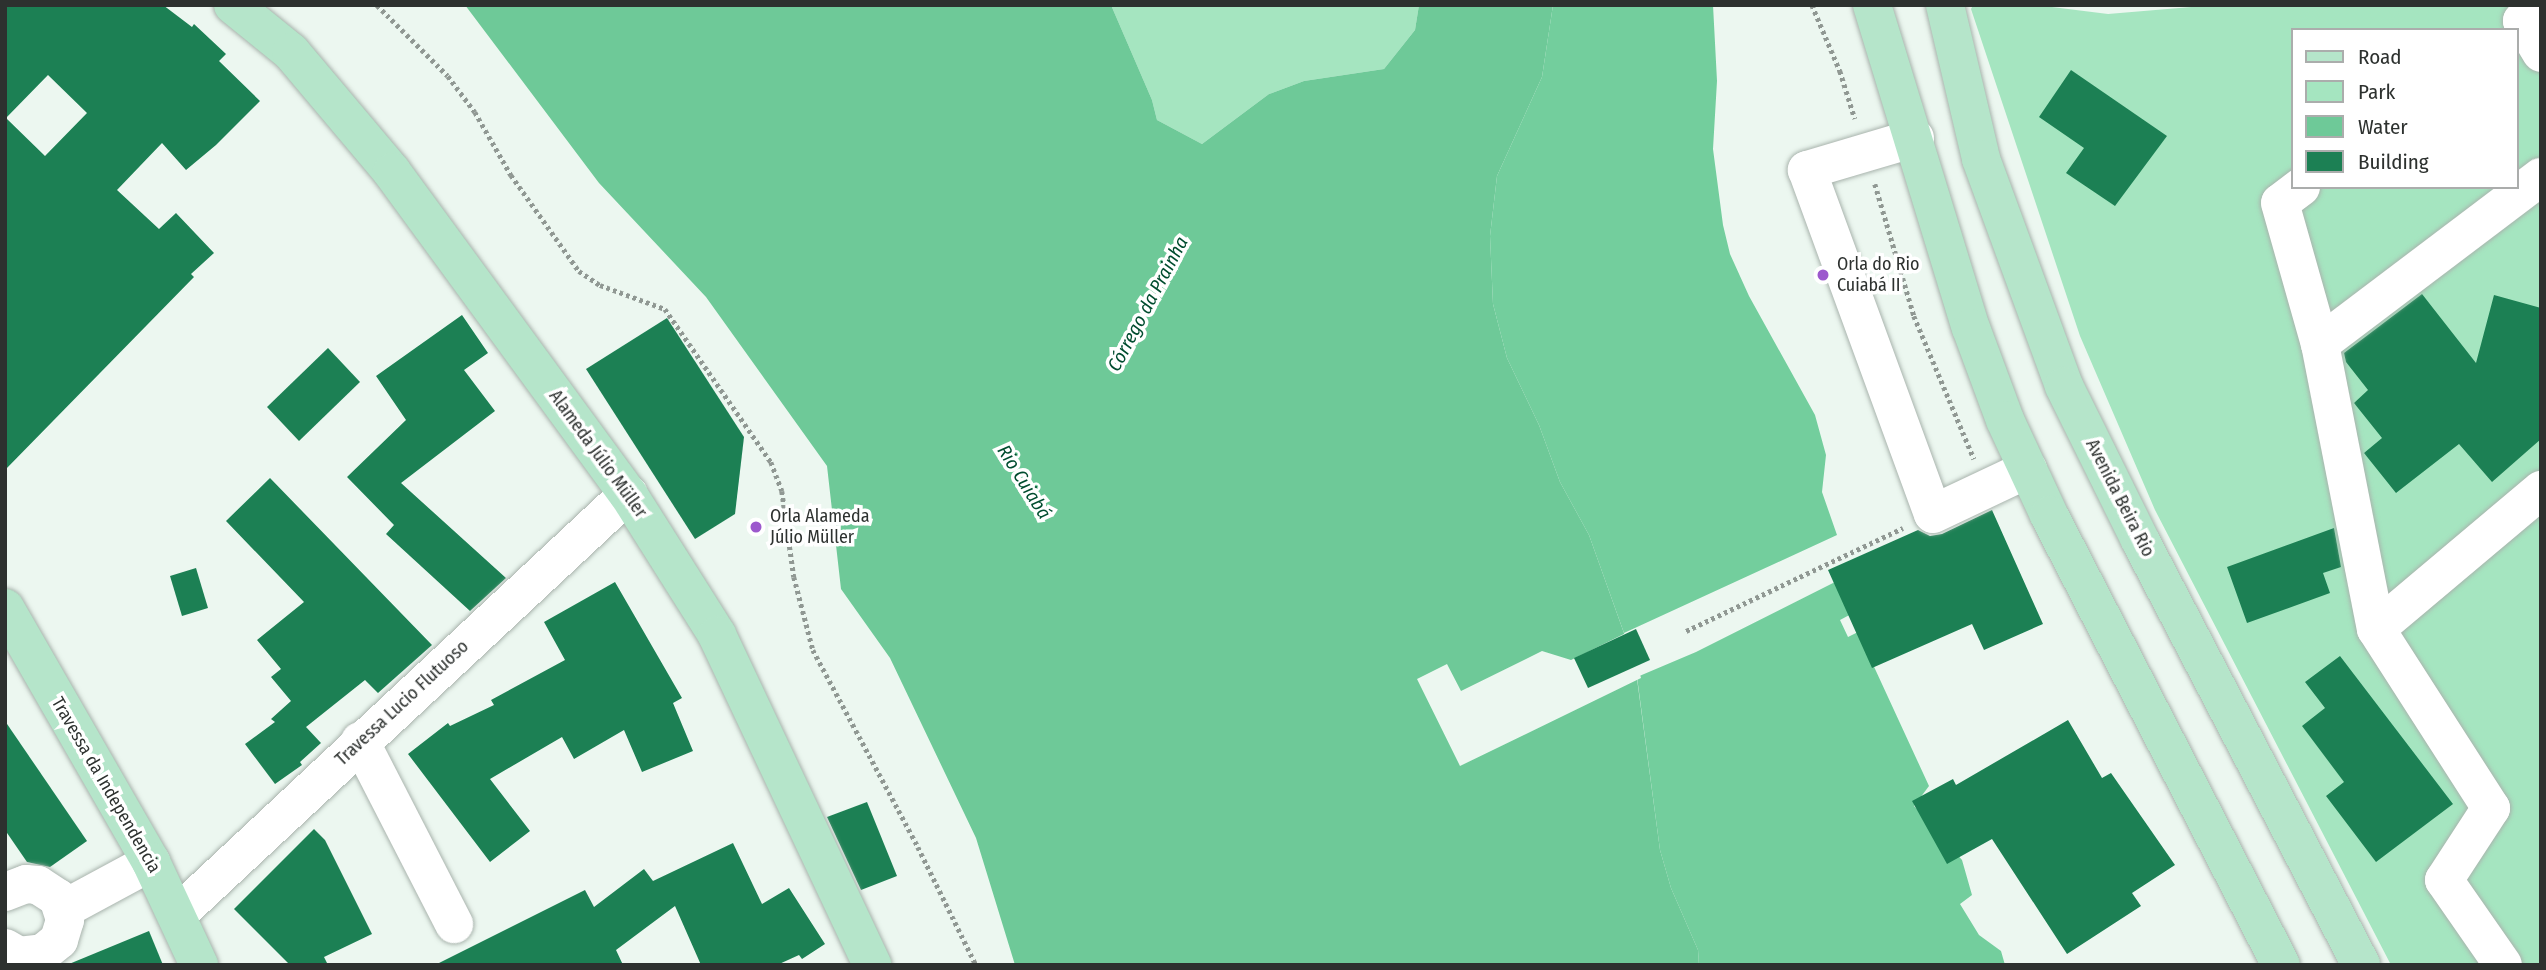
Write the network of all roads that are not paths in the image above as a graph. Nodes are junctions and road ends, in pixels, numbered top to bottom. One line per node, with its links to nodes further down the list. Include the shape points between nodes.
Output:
1 (233, 5): 10 (main road, Alameda Júlio Müller, via 291,52 392,172)
2 (1872, 5): 4 (main road)
3 (1945, 5): 24 (main road, Avenida Beira Rio, via 1981,159 2064,386)
4 (1915, 138): 8 (main road, via 1971,328); 8 (street, via 1807,170 1933,514)
5 (2541, 177): 7 (street)
6 (2298, 189): 7 (street, via 2280,203)
7 (2320, 344): 12 (street)
8 (2028, 469): 23 (main road)
9 (2541, 490): 12 (street)
10 (628, 494): 13 (street, Travessa Lucio Flutuoso); 22 (main road, Alameda Júlio Müller, via 717,635)
11 (5, 608): 14 (main road, Travessa da Independencia)
12 (2376, 629): 25 (street, via 2491,808 2444,880)
13 (360, 741): 17 (street, Travessa Lucio Flutuoso); 18 (street)
14 (151, 862): 16 (street); 17 (main road, Travessa da Independencia)
15 (8, 884): 16 (street, via 49,890)
16 (64, 909): 20 (street, via 64,930)
17 (178, 914): 21 (main road, Travessa da Independencia)
18 (454, 924)
19 (5, 948): 20 (street, via 19,956)
20 (45, 959)
21 (200, 965)
22 (872, 965)
23 (2281, 965)
24 (2361, 965)
25 (2503, 965)

